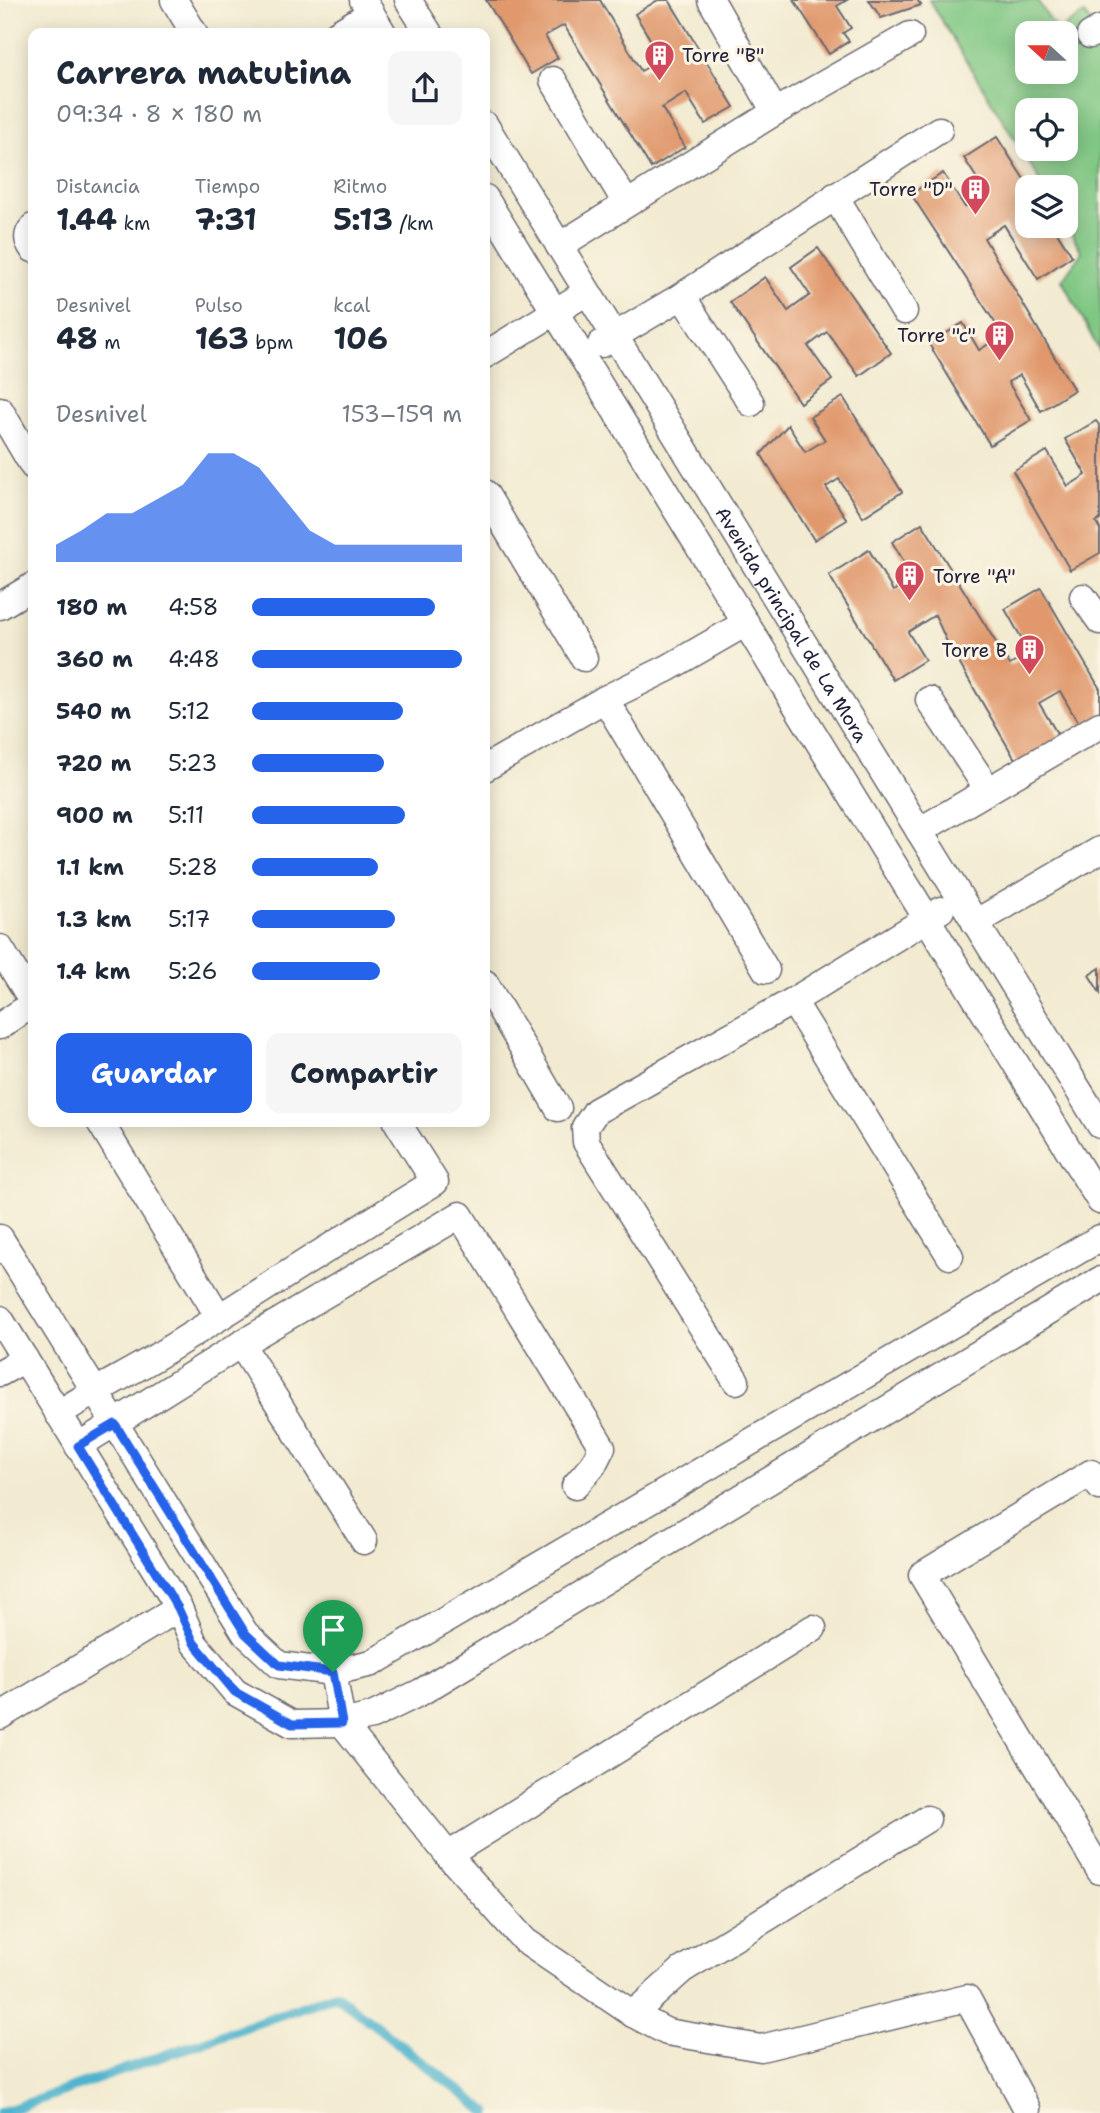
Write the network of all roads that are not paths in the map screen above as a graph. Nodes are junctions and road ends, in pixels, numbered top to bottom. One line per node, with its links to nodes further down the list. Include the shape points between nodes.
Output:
1 (174, 0): 5 (street)
2 (408, 0): 7 (street)
3 (711, 0): 10 (street)
4 (372, 16): 6 (street)
5 (191, 28)
6 (348, 28)
7 (426, 28)
8 (910, 35): 10 (street)
9 (552, 80): 14 (street)
10 (775, 112): 14 (street)
11 (939, 130): 13 (street)
12 (490, 133): 16 (street, Avenida principal de La Mora)
13 (835, 196): 18 (street); 19 (street)
14 (626, 203): 16 (street)
15 (490, 206): 20 (street)
16 (559, 246): 17 (street, Avenida principal de La Mora)
17 (587, 292): 20 (street); 21 (street, Avenida principal de La Mora)
18 (682, 296): 21 (street); 24 (street)
19 (904, 311)
20 (555, 312): 22 (street); 23 (street)
21 (614, 336): 23 (street); 39 (street, Avenida principal de La Mora)
22 (490, 352)
23 (582, 356): 32 (street)
24 (751, 403)
25 (0, 410): 26 (street)
26 (28, 458)
27 (490, 501): 33 (street)
28 (28, 589): 30 (street)
29 (1083, 597): 31 (street)
30 (0, 606)
31 (1100, 621)
32 (746, 623): 34 (street); 42 (street)
33 (584, 658)
34 (605, 699): 37 (street); 45 (street)
35 (929, 700): 38 (street)
36 (1100, 725): 38 (street)
37 (490, 765)
38 (988, 790): 39 (street)
39 (919, 831): 41 (street, Avenida principal de La Mora)
40 (1100, 850): 43 (street)
41 (961, 900): 42 (street); 43 (street, Avenida principal de La Mora)
42 (928, 918): 48 (street); 55 (street)
43 (975, 923): 52 (street, Avenida principal de La Mora)
44 (0, 948): 47 (street)
45 (766, 970)
46 (490, 992): 51 (street)
47 (28, 995)
48 (793, 1001): 58 (street); 65 (street, via 596,1111 586,1127 586,1142)
49 (28, 1006): 50 (street)
50 (0, 1026)
51 (558, 1108)
52 (1100, 1125)
53 (103, 1127): 60 (street)
54 (400, 1127): 60 (street, via 435,1182)
55 (1100, 1201)
56 (0, 1238): 66 (street)
57 (1100, 1238): 75 (street, via 372,1663)
58 (950, 1256)
59 (1100, 1280): 77 (street, via 421,1692 372,1716)
60 (219, 1317): 66 (street)
61 (0, 1319): 63 (street)
62 (241, 1344): 68 (street); 71 (street, via 460,1215 602,1447); 72 (street)
63 (25, 1359): 64 (street); 67 (street)
64 (0, 1373)
65 (736, 1381)
66 (94, 1390): 67 (street); 68 (street)
67 (58, 1414): 69 (street)
68 (115, 1424): 69 (street); 75 (street, via 245,1633 279,1665)
69 (78, 1446): 73 (street)
70 (1097, 1475): 80 (street, via 922,1575)
71 (575, 1486)
72 (364, 1541)
73 (178, 1608): 76 (street); 77 (street, via 194,1643 235,1692 292,1724)
74 (813, 1628): 79 (street)
75 (333, 1672): 77 (street)
76 (0, 1716)
77 (342, 1723): 79 (street)
78 (927, 1819): 81 (street, via 682,1970)
79 (448, 1855): 81 (street, via 525,1941)
80 (1100, 1871)
81 (633, 2014): 82 (street, via 667,2032 761,2048 967,1998)
82 (1027, 2109)

